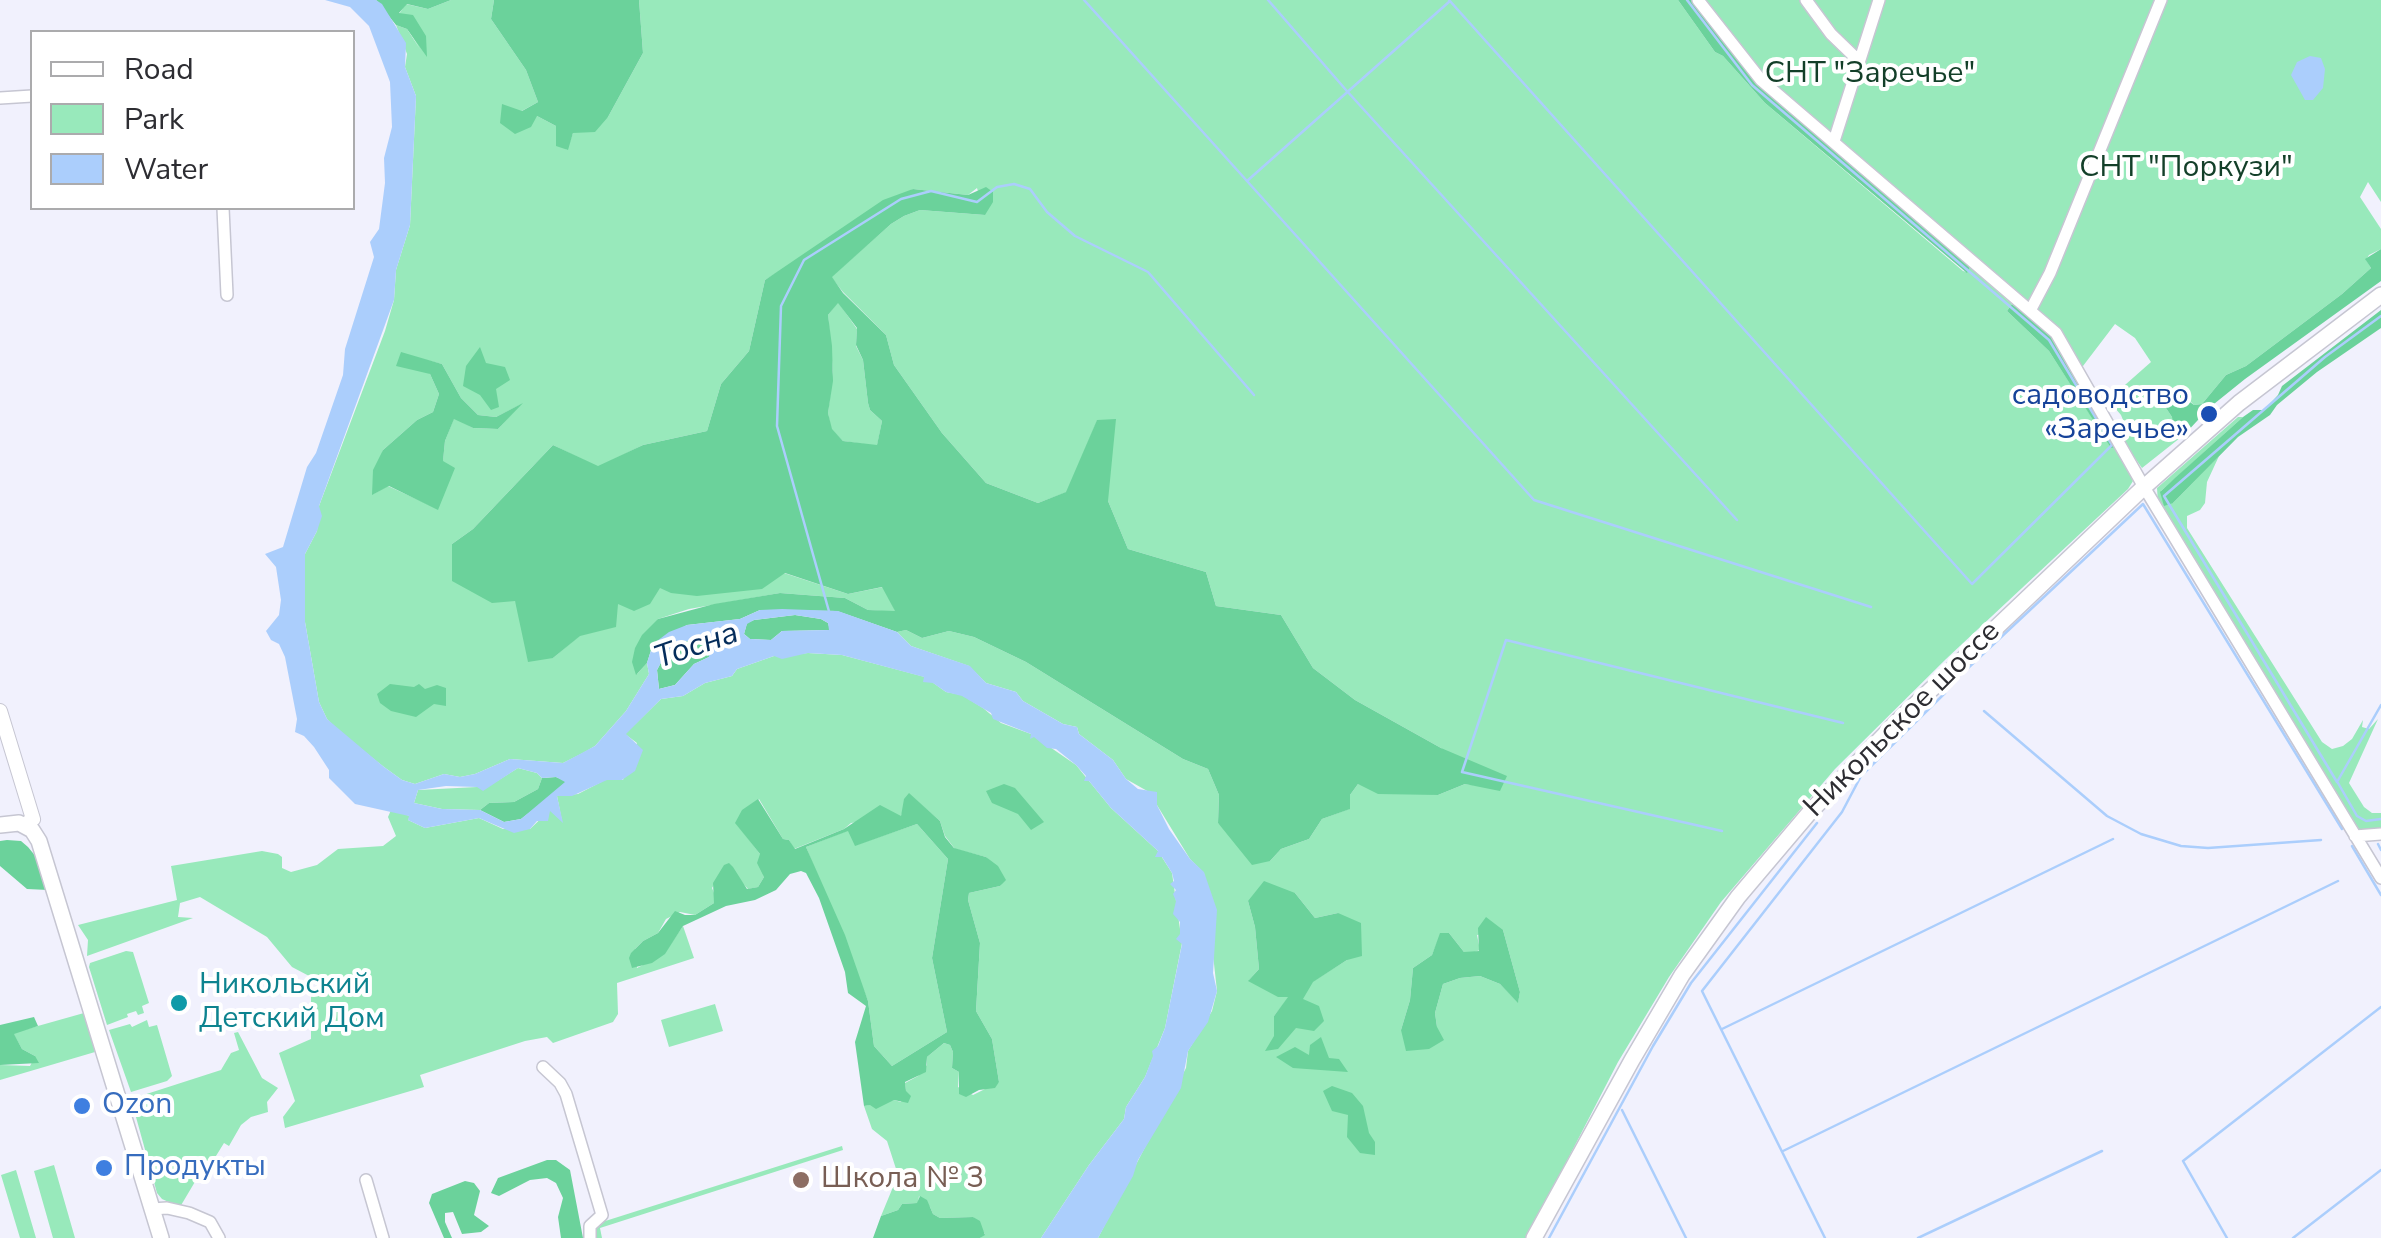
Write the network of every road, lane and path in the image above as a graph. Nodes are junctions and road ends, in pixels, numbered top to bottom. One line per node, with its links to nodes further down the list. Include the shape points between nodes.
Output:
1 (1698, 0): 8 (street, via 1761,80)
2 (1806, 0): 5 (street)
3 (1879, 0): 5 (street)
4 (2161, 0): 12 (street)
5 (1860, 61): 8 (street)
6 (30, 96): 7 (street)
7 (0, 98)
8 (1834, 141): 12 (street)
9 (223, 210): 11 (street)
10 (2381, 294): 13 (main road, Никольское шоссе, via 2239,403)
11 (227, 295)
12 (2031, 309): 13 (street, via 2056,333)
13 (2144, 487): 18 (street); 27 (main road, Никольское шоссе, via 1896,722 1749,884 1655,1018)
14 (0, 711): 16 (street, via 33,818)
15 (0, 825): 16 (main road)
16 (24, 825): 22 (main road, via 39,842 54,884)
17 (2381, 834): 18 (street)
18 (2356, 836): 19 (street)
19 (2381, 878)
20 (542, 1068): 26 (street, via 566,1094 602,1216 590,1226)
21 (366, 1180): 25 (street)
22 (152, 1209): 23 (main road); 24 (street, via 203,1219)
23 (160, 1238)
24 (219, 1238)
25 (383, 1238)
26 (590, 1238)
27 (1534, 1238)

